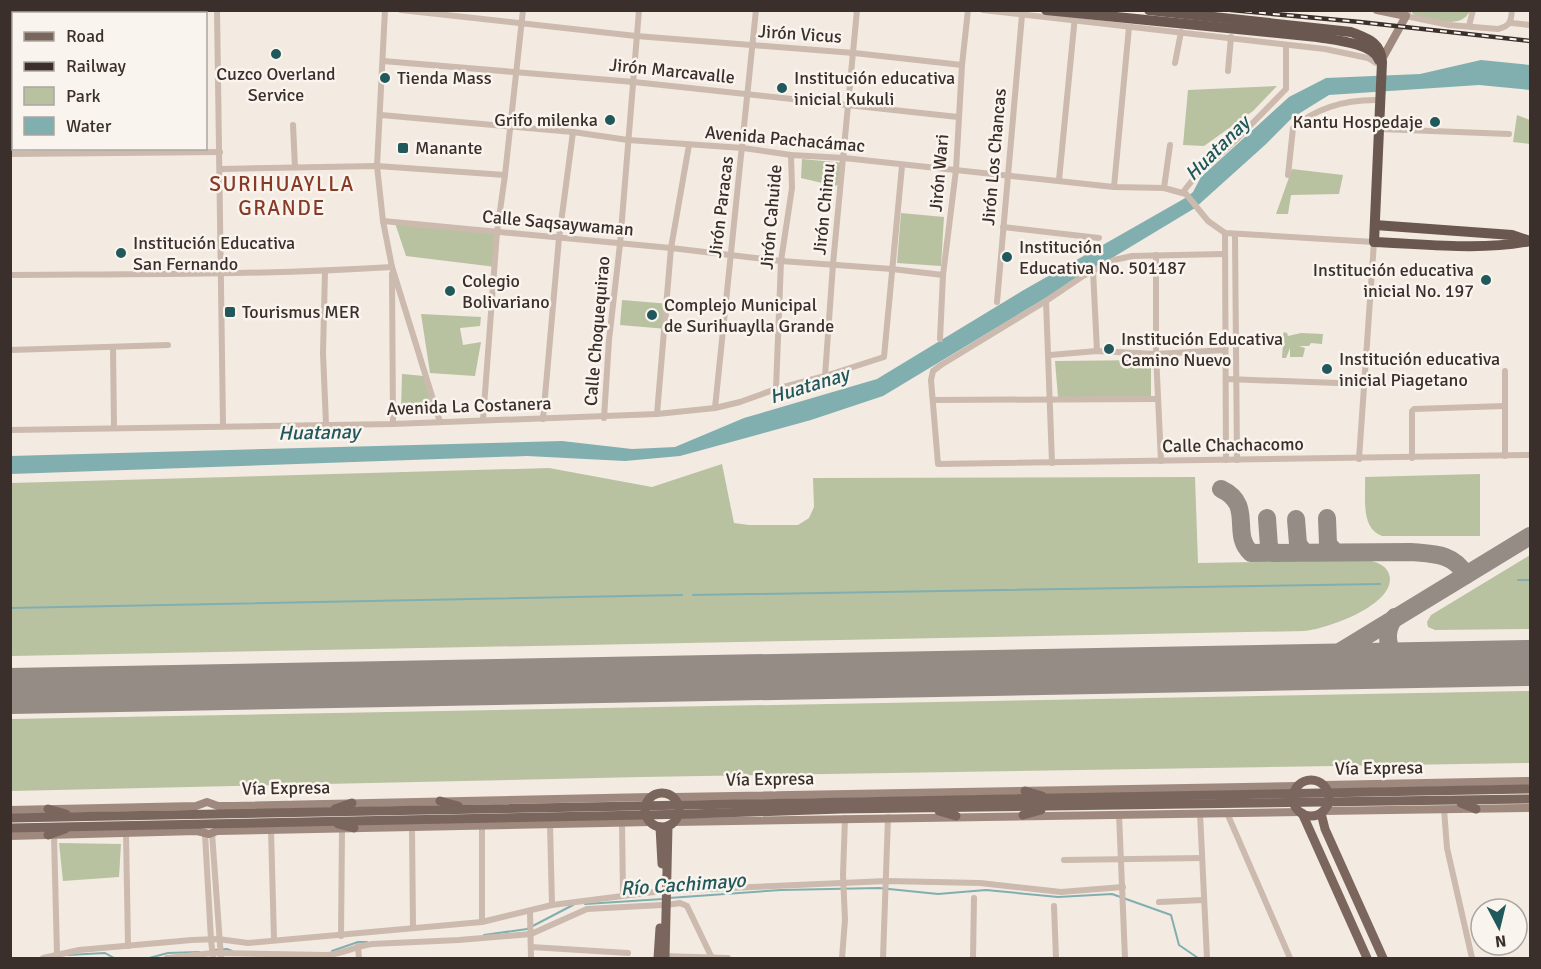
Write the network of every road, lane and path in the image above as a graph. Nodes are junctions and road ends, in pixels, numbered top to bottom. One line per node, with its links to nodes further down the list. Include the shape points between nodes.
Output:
1 (16, 10): 16 (street)
2 (217, 10): 53 (street)
3 (385, 10): 31 (street)
4 (401, 10): 20 (street, Jirón Vicus)
5 (523, 10): 20 (street)
6 (639, 10): 26 (street)
7 (756, 10): 28 (street, Jirón Paracas)
8 (857, 10): 30 (street, Jirón Chimu)
9 (968, 10): 33 (street, Jirón Wari)
10 (983, 10): 18 (street)
11 (1046, 10): 19 (highway)
12 (1149, 10): 34 (highway, via 1351,32 1380,47)
13 (1377, 10): 17 (main road)
14 (1473, 10): 23 (street)
15 (1512, 10): 21 (street)
16 (10, 12)
17 (1407, 13): 23 (street, via 1449,25); 34 (main road)
18 (1022, 15): 19 (street); 63 (street, Jirón Los Chancas)
19 (1075, 17): 24 (street); 34 (highway, via 1317,37 1374,51); 65 (street)
20 (522, 22): 26 (street, Jirón Vicus); 35 (street)
21 (1511, 23): 22 (street); 23 (street, via 1498,29)
22 (1530, 25)
23 (1469, 26)
24 (1129, 27): 25 (street); 66 (street)
25 (1181, 32): 27 (street); 32 (street)
26 (636, 36): 28 (street, Jirón Vicus); 37 (street)
27 (1231, 37): 29 (street); 36 (street)
28 (753, 45): 30 (street, Jirón Vicus); 38 (street, Jirón Paracas)
29 (1286, 45): 34 (street, via 1368,58); 68 (street, via 1286,88 1195,177)
30 (854, 52): 33 (street, Jirón Vicus); 40 (street, Jirón Chimu)
31 (383, 61): 35 (street, Jirón Marcavalle); 41 (street)
32 (1175, 63)
33 (962, 65): 42 (street, Jirón Wari)
34 (1382, 67): 39 (highway)
35 (516, 71): 37 (street, Jirón Marcavalle); 44 (street)
36 (1227, 71)
37 (634, 82): 38 (street, Jirón Marcavalle); 48 (street)
38 (747, 94): 40 (street, Jirón Marcavalle); 51 (street, Jirón Paracas)
39 (1381, 98): 45 (highway); 64 (street, via 1324,108 1293,128)
40 (848, 105): 42 (street, Jirón Marcavalle); 56 (street, Jirón Chimu)
41 (381, 115): 44 (street, Avenida Pachacámac); 57 (street)
42 (958, 117): 61 (street, Jirón Wari)
43 (293, 125): 59 (street)
44 (510, 126): 46 (street, Avenida Pachacámac); 62 (street)
45 (1380, 129): 47 (street); 70 (highway)
46 (573, 132): 48 (street, Avenida Pachacámac); 76 (street)
47 (1509, 134)
48 (628, 140): 49 (street, Avenida Pachacámac); 80 (street, Calle Choquequirao)
49 (689, 145): 51 (street, Avenida Pachacámac); 82 (street)
50 (1170, 145): 67 (street)
51 (743, 148): 55 (street, Avenida Pachacámac); 84 (street, Jirón Paracas)
52 (26, 151): 53 (street); 54 (street)
53 (220, 152): 60 (street)
54 (10, 154)
55 (791, 155): 56 (street, Avenida Pachacámac); 86 (street, Jirón Cahuide, via 792,188)
56 (844, 158): 58 (street, Avenida Pachacámac); 87 (street, Jirón Chimu)
57 (377, 166): 59 (street); 62 (street); 69 (street)
58 (902, 166): 61 (street, Avenida Pachacámac); 89 (street)
59 (295, 167): 60 (street)
60 (221, 169): 92 (street)
61 (956, 170): 63 (street, Avenida Pachacámac); 94 (street, Jirón Wari)
62 (505, 175): 73 (street)
63 (1007, 176): 65 (street, Avenida Pachacámac); 71 (street, Jirón Los Chancas)
64 (1288, 176)
65 (1059, 180): 66 (street, Avenida Pachacámac)
66 (1114, 187): 67 (street, Avenida Pachacámac)
67 (1164, 188): 68 (street, Avenida Pachacámac)
68 (1185, 193): 74 (street, via 1213,226)
69 (383, 221): 73 (street, Calle Saqsaywaman); 88 (street)
70 (1375, 225): 72 (highway); 79 (highway)
71 (1003, 227): 77 (street); 96 (street, Jirón Los Chancas)
72 (1419, 228): 78 (highway, via 1512,235); 81 (highway)
73 (497, 232): 76 (street, Calle Saqsaywaman); 119 (street)
74 (1225, 233): 75 (street); 83 (street)
75 (1235, 235): 79 (street); 108 (street)
76 (559, 238): 80 (street, Calle Saqsaywaman); 118 (street)
77 (1099, 238)
78 (1530, 241): 81 (highway, via 1508,246)
79 (1374, 242): 81 (highway); 109 (street)
80 (620, 244): 82 (street, Calle Saqsaywaman); 117 (street, Calle Choquequirao)
81 (1418, 244)
82 (671, 248): 84 (street, Calle Saqsaywaman); 116 (street)
83 (1224, 254): 85 (street); 101 (street)
84 (730, 255): 86 (street, Calle Saqsaywaman); 115 (street, Jirón Paracas)
85 (1156, 255): 90 (street, via 1123,257); 103 (street)
86 (781, 261): 87 (street, Calle Saqsaywaman); 110 (street, Jirón Cahuide)
87 (833, 264): 89 (street, Calle Saqsaywaman); 106 (street, Jirón Chimu)
88 (392, 267): 91 (street); 120 (street); 122 (street)
89 (892, 269): 94 (street, Calle Saqsaywaman); 106 (street, Avenida La Costanera, via 884,357)
90 (1093, 270): 95 (street); 102 (street)
91 (325, 271): 92 (street); 121 (street)
92 (221, 273): 93 (street); 123 (street)
93 (10, 275)
94 (943, 275): 97 (street, Jirón Wari)
95 (1046, 301): 104 (street); 112 (street, via 933,371)
96 (997, 302)
97 (940, 339)
98 (168, 345): 99 (street)
99 (113, 347): 100 (street); 124 (street)
100 (10, 350)
101 (1225, 350): 103 (street); 107 (street)
102 (1097, 351): 103 (street); 104 (street)
103 (1156, 354): 111 (street)
104 (1050, 355): 113 (street)
105 (1505, 371): 114 (street)
106 (825, 376): 110 (street, Avenida La Costanera)
107 (1226, 379): 108 (street); 130 (street)
108 (1236, 379): 109 (street); 131 (street)
109 (1365, 384): 129 (street)
110 (776, 389): 115 (street, Avenida La Costanera)
111 (1157, 399): 113 (street); 132 (street)
112 (933, 400): 113 (street); 133 (street, Calle Chachacomo, via 939,465)
113 (1051, 400): 133 (street)
114 (1505, 406): 127 (street); 128 (street, via 1414,409)
115 (715, 408): 116 (street, Avenida La Costanera)
116 (657, 414): 117 (street, Avenida La Costanera)
117 (604, 418): 118 (street, Avenida La Costanera)
118 (543, 419): 119 (street, Avenida La Costanera)
119 (483, 420): 120 (street, Avenida La Costanera)
120 (440, 422): 122 (street, Avenida La Costanera)
121 (326, 424): 122 (street, Avenida La Costanera); 123 (street, Avenida La Costanera)
122 (393, 424)
123 (223, 425): 124 (street, Avenida La Costanera)
124 (114, 428): 125 (street, Avenida La Costanera)
125 (10, 430)
126 (1530, 455): 127 (street, Calle Chachacomo)
127 (1506, 456): 128 (street, Calle Chachacomo)
128 (1412, 458): 129 (street, Calle Chachacomo)
129 (1359, 459): 131 (street, Calle Chachacomo)
130 (1226, 460): 131 (street, Calle Chachacomo); 132 (street, Calle Chachacomo)
131 (1237, 460)
132 (1161, 461): 133 (street, Calle Chachacomo)
133 (1052, 464)
134 (1530, 781): 135 (main road, Vía Expresa)
135 (1476, 782): 139 (main road); 142 (main road, Vía Expresa)
136 (1530, 789): 139 (main road, Vía Expresa)
137 (1025, 791): 138 (main road, Vía Expresa); 143 (main road); 144 (main road, Vía Expresa)
138 (956, 792): 146 (main road); 157 (main road, Vía Expresa)
139 (1452, 796): 140 (main road, Vía Expresa); 142 (main road, Vía Expresa); 150 (main road)
140 (1530, 799)
141 (440, 801): 145 (main road, Vía Expresa); 152 (main road, Vía Expresa); 155 (main road)
142 (1325, 801): 144 (main road, Vía Expresa); 144 (main road, Vía Expresa, via 1311,816); 149 (main road, Vía Expresa); 218 (main road, via 1325,829)
143 (1050, 802): 144 (main road, Vía Expresa); 146 (main road, Vía Expresa); 158 (main road)
144 (1298, 802): 154 (main road, Vía Expresa); 217 (main road)
145 (352, 803): 159 (main road); 165 (main road, Vía Expresa)
146 (928, 804): 157 (main road, Vía Expresa); 160 (main road)
147 (1530, 808): 150 (main road, Vía Expresa)
148 (48, 809): 151 (main road, Vía Expresa); 164 (main road); 165 (main road, Vía Expresa)
149 (1444, 809): 150 (main road, Vía Expresa); 219 (street, via 1447,848)
150 (1476, 809)
151 (10, 810)
152 (648, 810): 155 (main road, Vía Expresa); 157 (main road); 157 (main road, Vía Expresa); 166 (main road, Vía Expresa)
153 (1200, 813): 154 (main road, Vía Expresa); 156 (main road, Vía Expresa); 178 (street)
154 (1227, 813): 216 (street)
155 (469, 814): 159 (main road, Vía Expresa); 168 (main road)
156 (1119, 814): 158 (main road, Vía Expresa); 179 (street)
157 (672, 815): 163 (main road, Vía Expresa); 185 (main road)
158 (1023, 815): 160 (main road, Vía Expresa)
159 (327, 816): 165 (main road, Vía Expresa); 172 (main road)
160 (956, 816): 161 (main road, Vía Expresa)
161 (888, 817): 163 (main road, Vía Expresa); 181 (street)
162 (10, 818): 164 (main road, Vía Expresa)
163 (845, 818): 182 (street)
164 (77, 821): 165 (main road, Vía Expresa); 171 (main road, Vía Expresa); 176 (main road)
165 (207, 822): 174 (main road, Vía Expresa); 175 (main road, Vía Expresa); 200 (street)
166 (622, 823): 167 (main road, Vía Expresa); 184 (street)
167 (550, 824): 169 (main road, Vía Expresa); 189 (street)
168 (441, 826): 169 (main road, Vía Expresa); 170 (main road, Vía Expresa)
169 (482, 826): 192 (street)
170 (412, 827): 172 (main road, Vía Expresa); 193 (street)
171 (10, 828)
172 (354, 828): 173 (main road, Vía Expresa)
173 (342, 829): 174 (main road, Vía Expresa); 195 (street)
174 (271, 830): 196 (street)
175 (126, 833): 176 (main road, Vía Expresa); 197 (street)
176 (51, 835): 177 (main road, Vía Expresa); 202 (street)
177 (10, 836)
178 (1202, 858): 179 (street); 187 (street)
179 (1121, 859): 180 (street); 183 (street)
180 (1064, 860)
181 (887, 884): 182 (street); 183 (street, via 980,883 1062,892); 211 (street)
182 (844, 887): 185 (street); 210 (street)
183 (1123, 890): 214 (street)
184 (623, 895): 185 (street); 189 (street)
185 (665, 898): 194 (street, via 587,909); 203 (main road); 208 (street, via 687,906)
186 (974, 898): 212 (street)
187 (1204, 900): 188 (street); 215 (street)
188 (1159, 902)
189 (552, 905): 191 (street)
190 (1054, 906): 213 (street)
191 (530, 911): 192 (street); 194 (street)
192 (482, 922): 193 (street)
193 (413, 928): 195 (street)
194 (531, 934): 198 (street); 199 (street)
195 (341, 936): 196 (street)
196 (274, 940): 200 (street)
197 (128, 946): 200 (street); 202 (street)
198 (358, 946): 200 (street, via 327,955 237,955); 206 (street)
199 (531, 947): 201 (street); 207 (street)
200 (216, 949): 205 (street)
201 (628, 953)
202 (57, 954): 204 (street)
203 (661, 957): 208 (street)
204 (44, 958)
205 (167, 958)
206 (359, 958)
207 (531, 958)
208 (712, 958): 209 (street)
209 (728, 958)
210 (842, 958)
211 (883, 958)
212 (973, 958)
213 (1056, 958)
214 (1125, 958)
215 (1207, 958)
216 (1290, 958)
217 (1367, 958)
218 (1383, 958)
219 (1472, 958)

